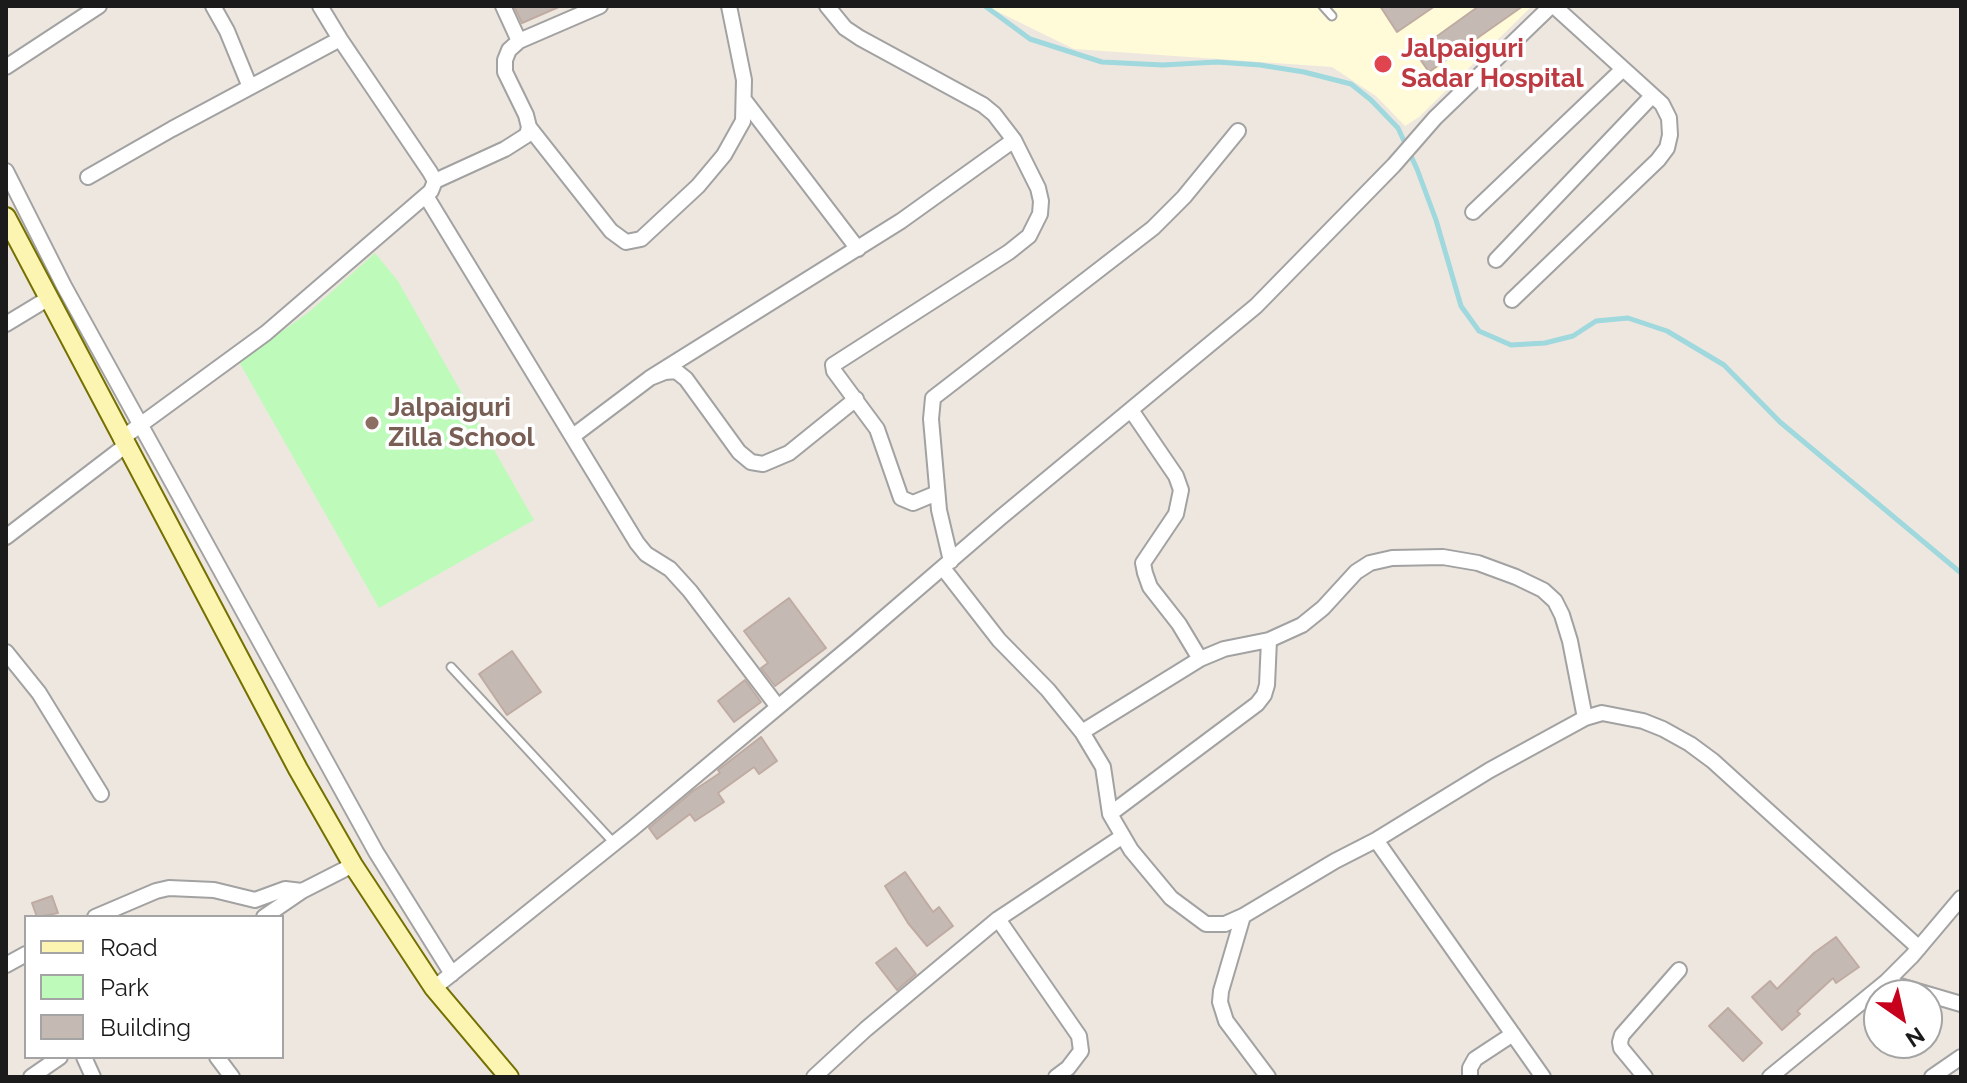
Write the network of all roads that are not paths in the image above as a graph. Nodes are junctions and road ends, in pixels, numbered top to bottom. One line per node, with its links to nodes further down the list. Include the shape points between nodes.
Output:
1 (99, 6): 13 (street)
2 (213, 6): 15 (street)
3 (320, 6): 11 (street)
4 (503, 6): 12 (street)
5 (600, 6): 12 (street)
6 (729, 6): 17 (street)
7 (827, 6): 20 (street, via 860,38 983,105)
8 (1323, 6): 10 (lane)
9 (1552, 6): 14 (street); 34 (street, via 1435,118 1278,287)
10 (1332, 16)
11 (340, 39): 15 (street); 23 (street)
12 (519, 41): 18 (street, via 509,50 505,72)
13 (6, 67)
14 (1623, 69): 16 (street); 25 (street)
15 (250, 87): 22 (street)
16 (1652, 96): 28 (street); 30 (street, via 1669,118 1667,148)
17 (745, 101): 18 (street, via 734,139 698,186 641,239 626,242 611,231); 27 (street)
18 (529, 127): 23 (street, via 527,135 505,149)
19 (1238, 131): 38 (street, via 1153,228 933,398)
20 (1014, 140): 27 (street); 33 (street, via 1041,201 1029,236 836,361 834,371)
21 (6, 171): 35 (street)
22 (88, 177)
23 (435, 181): 24 (street)
24 (426, 196): 35 (street, via 266,333); 36 (street)
25 (1473, 212)
26 (6, 217): 29 (street)
27 (858, 249): 32 (street)
28 (1496, 260)
29 (49, 298): 31 (street); 37 (street)
30 (1512, 300)
31 (6, 324)
32 (650, 378): 33 (street, via 676,371 739,452 763,464 789,453); 36 (street)
33 (856, 399): 38 (street, via 882,439 901,498 913,503)
34 (1131, 410): 40 (street); 43 (street, via 1181,490 1176,514 1143,563 1145,573)
35 (142, 423): 37 (street); 64 (street, via 376,852)
36 (573, 436): 45 (street, via 637,543 690,591)
37 (123, 442): 39 (street); 53 (street)
38 (937, 493): 40 (street)
39 (6, 537)
40 (947, 564): 45 (street); 47 (street, via 999,640)
41 (1269, 640): 43 (street); 46 (street, via 1302,625 1370,563 1443,557 1478,563 1543,590 1555,601 1570,641); 49 (street, via 1267,685 1257,704)
42 (6, 652): 48 (street, via 39,693)
43 (1200, 659): 47 (street)
44 (451, 667): 52 (lane)
45 (778, 707): 52 (street)
46 (1585, 718): 51 (street); 60 (street, via 1617,714 1690,744)
47 (1082, 732): 49 (street, via 1103,767)
48 (101, 794)
49 (1110, 814): 50 (street)
50 (1123, 836): 58 (street, via 1151,877 1190,914 1215,925); 59 (street)
51 (1376, 840): 58 (street); 68 (street)
52 (614, 843): 64 (street)
53 (353, 865): 54 (street); 66 (street)
54 (302, 891): 56 (street, via 285,889 255,900 214,890 169,888); 57 (street)
55 (1961, 898): 60 (street)
56 (100, 915)
57 (267, 915)
58 (1243, 916): 77 (street, via 1220,1002 1226,1021)
59 (998, 919): 75 (street); 76 (street, via 1079,1036 1081,1051)
60 (1919, 948): 65 (street)
61 (24, 955): 62 (street)
62 (6, 965)
63 (1679, 970): 80 (street, via 1622,1035 1621,1048)
64 (452, 974): 66 (street)
65 (1889, 979)
66 (434, 988): 74 (street)
67 (1863, 1001): 81 (street)
68 (1513, 1034): 78 (street, via 1475,1059); 79 (street)
69 (1961, 1057): 82 (street)
70 (57, 1059): 72 (street)
71 (218, 1059): 73 (street)
72 (31, 1077)
73 (232, 1077)
74 (509, 1077)
75 (814, 1077)
76 (1056, 1077)
77 (1268, 1077)
78 (1470, 1077)
79 (1543, 1077)
80 (1645, 1077)
81 (1770, 1077)
82 (1932, 1077)

